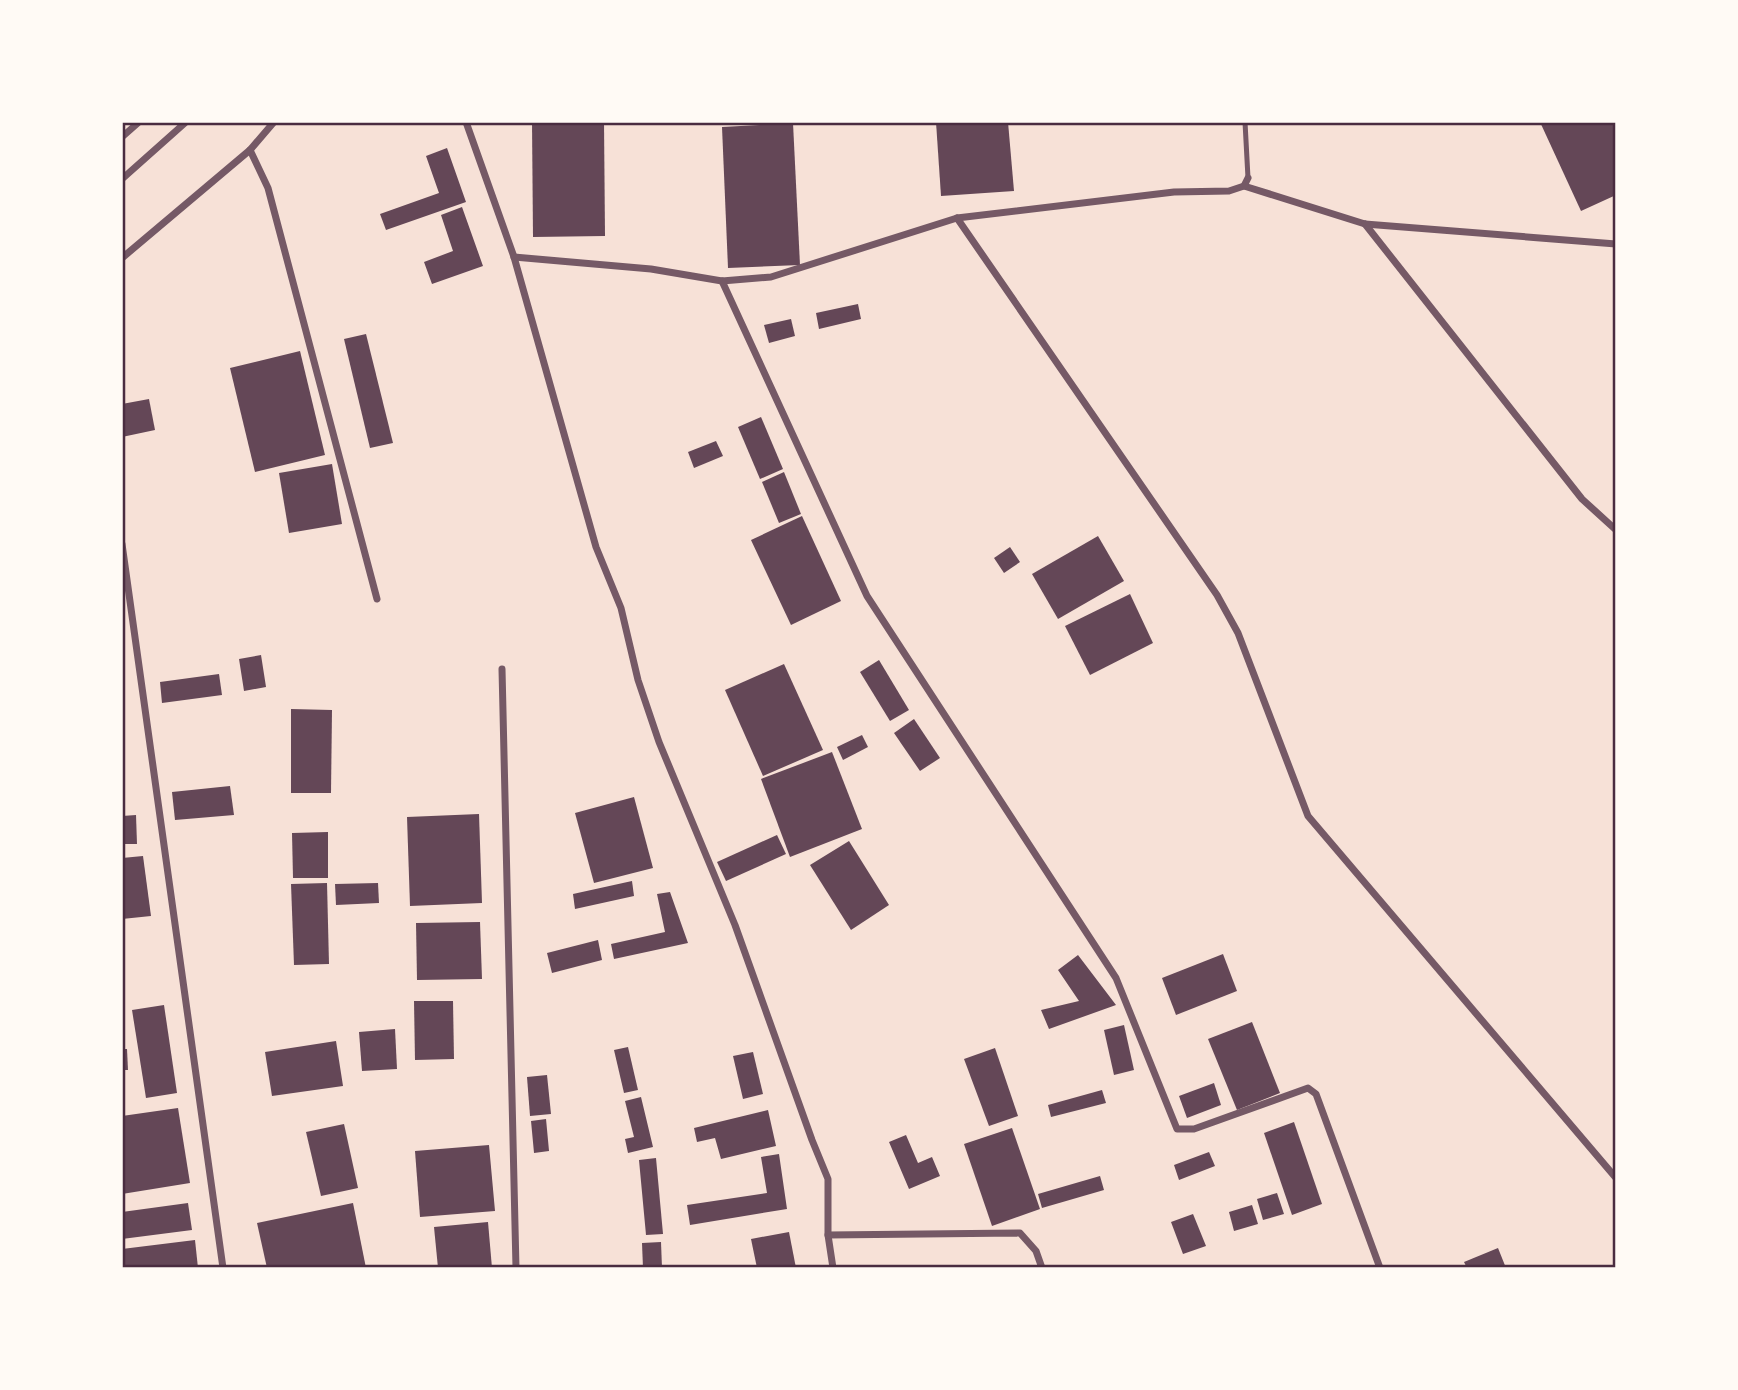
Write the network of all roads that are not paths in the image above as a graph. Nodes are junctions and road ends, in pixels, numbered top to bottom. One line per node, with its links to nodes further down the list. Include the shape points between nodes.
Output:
1 (139, 122): 6 (street)
2 (186, 122): 9 (street)
3 (274, 122): 7 (street)
4 (466, 122): 14 (street)
5 (1245, 122): 8 (lane)
6 (122, 137)
7 (250, 150): 15 (street); 19 (street, via 268,188)
8 (1248, 178): 10 (street)
9 (122, 179)
10 (1244, 186): 11 (street); 12 (street)
11 (957, 218): 16 (street, via 771,277); 21 (street, via 1217,595 1238,632 1308,816)
12 (1365, 224): 13 (street); 17 (street, via 1582,499)
13 (1615, 244)
14 (514, 257): 16 (street, via 651,269); 22 (street, via 596,547 621,608 659,742 735,925 828,1180)
15 (122, 258)
16 (722, 281): 27 (street, via 867,596 1116,978 1177,1129 1194,1129 1308,1088 1316,1094)
17 (1615, 530)
18 (122, 544): 23 (street)
19 (377, 599)
20 (502, 669): 24 (street)
21 (1615, 1178)
22 (828, 1236): 25 (street); 26 (street, via 1020,1233 1036,1251)
23 (223, 1268)
24 (516, 1268)
25 (833, 1268)
26 (1042, 1268)
27 (1380, 1268)

